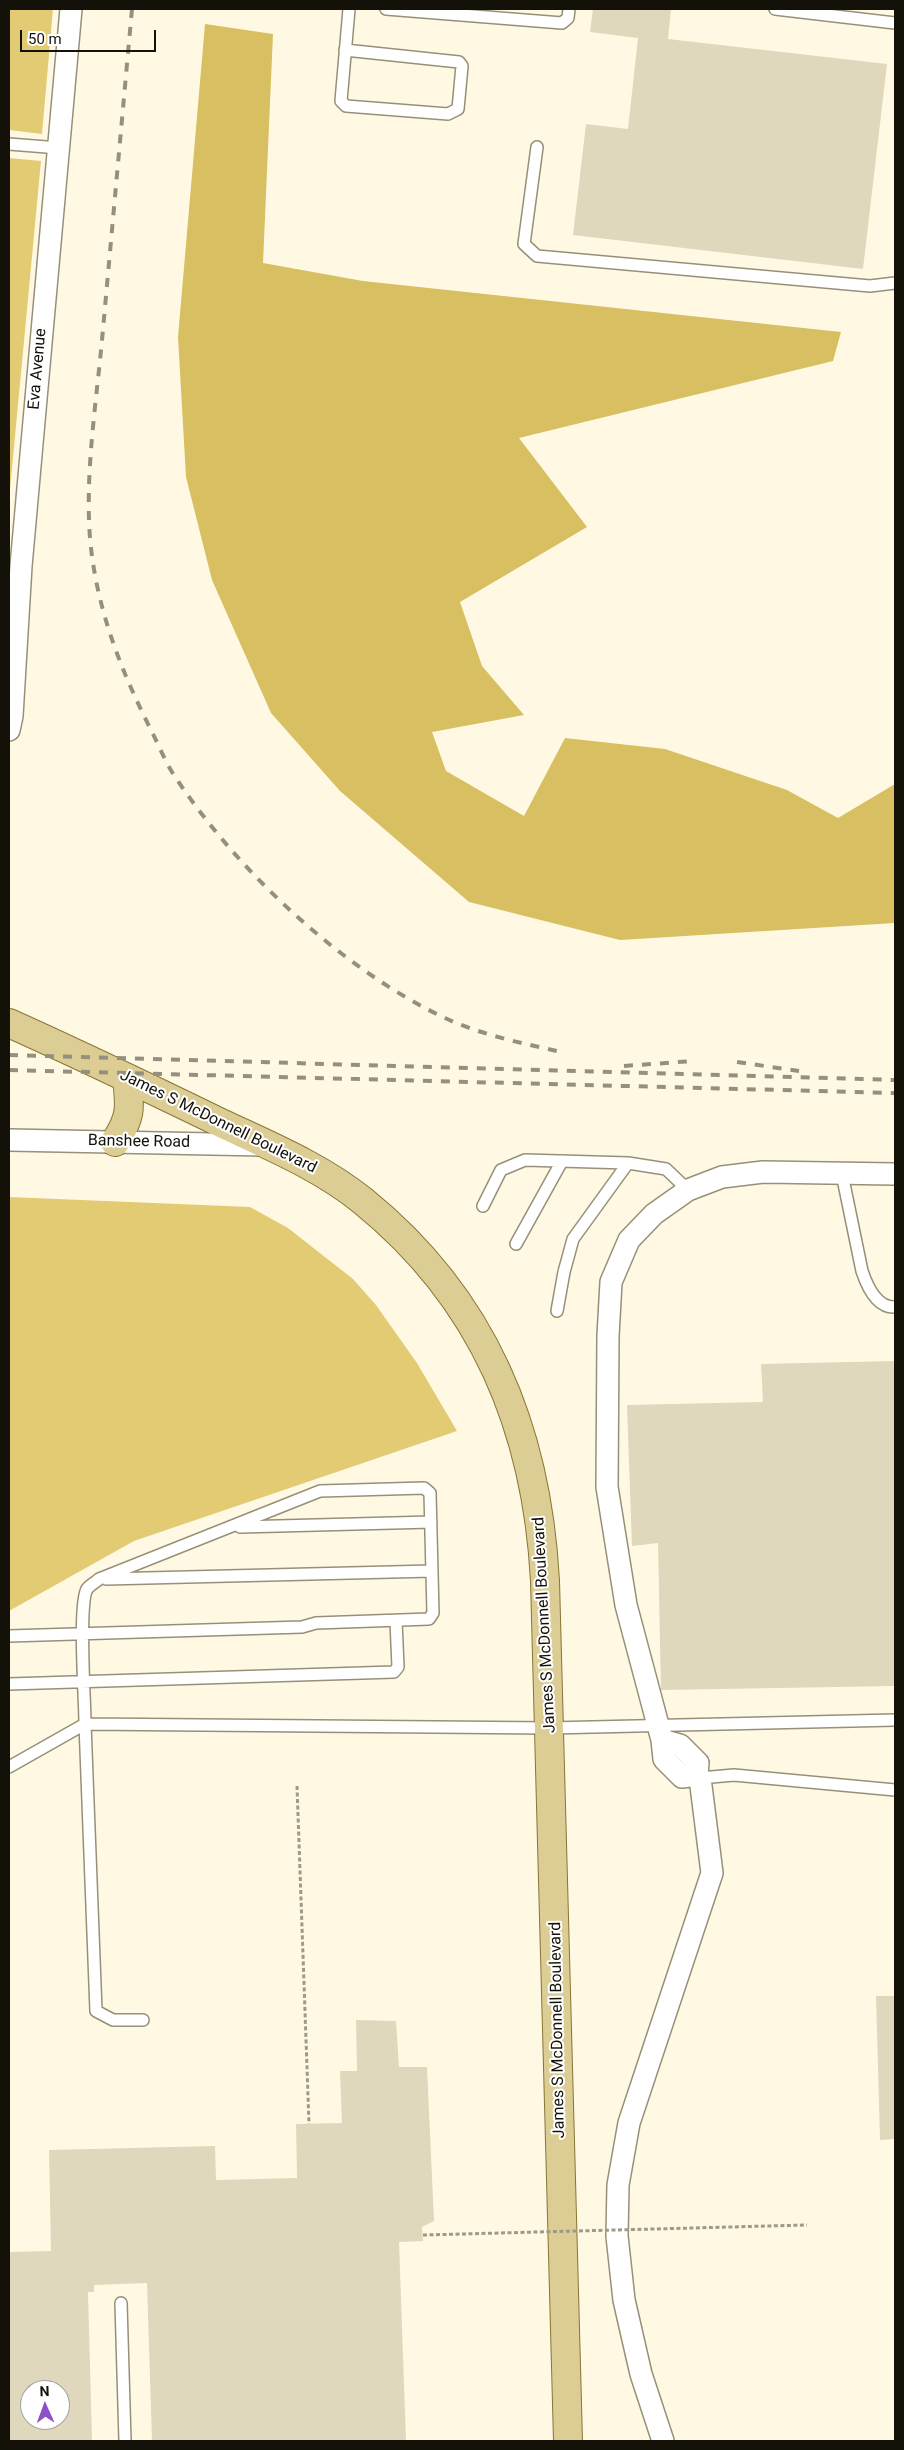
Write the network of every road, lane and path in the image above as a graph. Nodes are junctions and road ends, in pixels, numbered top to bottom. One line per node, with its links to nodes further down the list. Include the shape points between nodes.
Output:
1 (71, 9): 10 (street, Eva Avenue)
2 (349, 9): 7 (lane)
3 (386, 9): 4 (lane, via 562,23 568,18)
4 (569, 9)
5 (775, 9): 6 (lane)
6 (895, 23)
7 (345, 50): 7 (lane, via 341,101 346,106 448,114 458,109 462,66 459,62)
8 (9, 144): 10 (lane)
9 (537, 146): 11 (lane, via 524,244 537,256 870,286)
10 (59, 148): 12 (street, Eva Avenue, via 20,566)
11 (895, 283)
12 (9, 730)
13 (9, 1023): 14 (main road, James S McDonnell Boulevard)
14 (127, 1078): 16 (main road, via 130,1105 126,1125); 17 (main road, James S McDonnell Boulevard)
15 (9, 1140): 16 (street, Banshee Road)
16 (115, 1142): 17 (street, Banshee Road)
17 (268, 1145): 38 (main road, James S McDonnell Boulevard, via 331,1178 362,1200 408,1241 454,1298 496,1366 521,1434 540,1513 546,1581)
18 (562, 1161): 19 (lane); 23 (lane, via 525,1160 501,1170); 24 (lane)
19 (628, 1163): 22 (lane, via 666,1169); 26 (lane, via 573,1239)
20 (842, 1174): 21 (street); 22 (street, via 763,1172 722,1177); 25 (lane, via 867,1285 879,1302)
21 (895, 1174)
22 (688, 1190): 39 (street, via 654,1214 629,1240 611,1282 608,1336 606,1487 626,1605)
23 (484, 1206)
24 (516, 1244)
25 (895, 1307)
26 (557, 1311)
27 (431, 1522): 28 (lane); 28 (lane, via 430,1492 424,1488 320,1491); 29 (lane)
28 (230, 1527): 30 (lane)
29 (432, 1571): 30 (lane); 31 (lane, via 433,1612 429,1619)
30 (99, 1579): 32 (lane, via 88,1588 82,1607)
31 (396, 1621): 32 (lane); 34 (lane, via 398,1667 394,1672)
32 (83, 1633): 33 (lane); 34 (lane)
33 (9, 1636)
34 (84, 1682): 35 (lane); 37 (lane)
35 (9, 1684)
36 (895, 1720): 39 (lane)
37 (85, 1724): 38 (lane); 40 (lane); 44 (lane, via 96,2011 113,2020)
38 (550, 1728): 39 (lane); 50 (main road, James S McDonnell Boulevard)
39 (660, 1733): 41 (street, via 664,1759 682,1777)
40 (9, 1767)
41 (699, 1776): 43 (lane, via 734,1775); 51 (street, via 712,1873 629,2123 618,2184 617,2236 624,2300 641,2374)
42 (297, 1786): 45 (path)
43 (895, 1790)
44 (143, 2020)
45 (309, 2124)
46 (807, 2225): 47 (path, bridge)
47 (423, 2235)
48 (121, 2303): 49 (lane)
49 (125, 2441)
50 (568, 2441)
51 (663, 2441)

